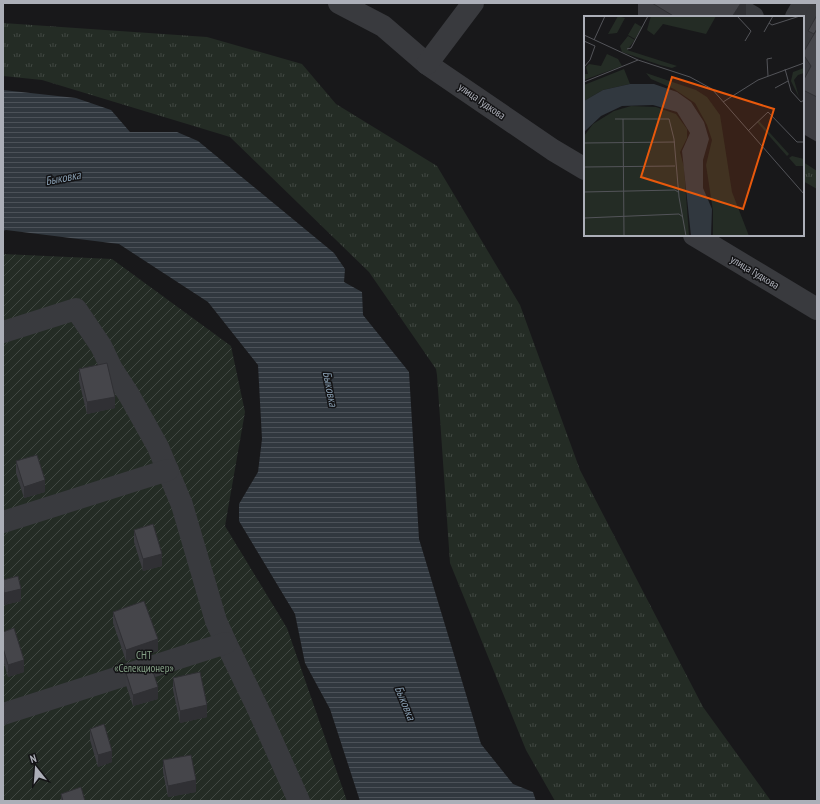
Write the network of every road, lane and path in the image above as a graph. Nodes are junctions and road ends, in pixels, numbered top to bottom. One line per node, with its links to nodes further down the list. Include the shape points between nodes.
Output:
1 (338, 3): 11 (street, улица Гудкова, via 384,26)
2 (473, 3): 11 (street)
3 (729, 3): 6 (street)
4 (804, 3): 7 (street)
5 (817, 15): 8 (street)
6 (751, 16)
7 (797, 16)
8 (804, 38)
9 (804, 47): 10 (street)
10 (817, 54)
11 (427, 64): 12 (street, улица Гудкова)
12 (584, 168)
13 (696, 236): 14 (street, улица Гудкова)
14 (817, 309)
15 (3, 332): 16 (street, via 76,310 130,395)
16 (168, 470): 17 (street); 18 (street, via 182,505 216,620)
17 (3, 522)
18 (226, 644): 19 (street); 20 (street)
19 (3, 714)
20 (299, 801)

